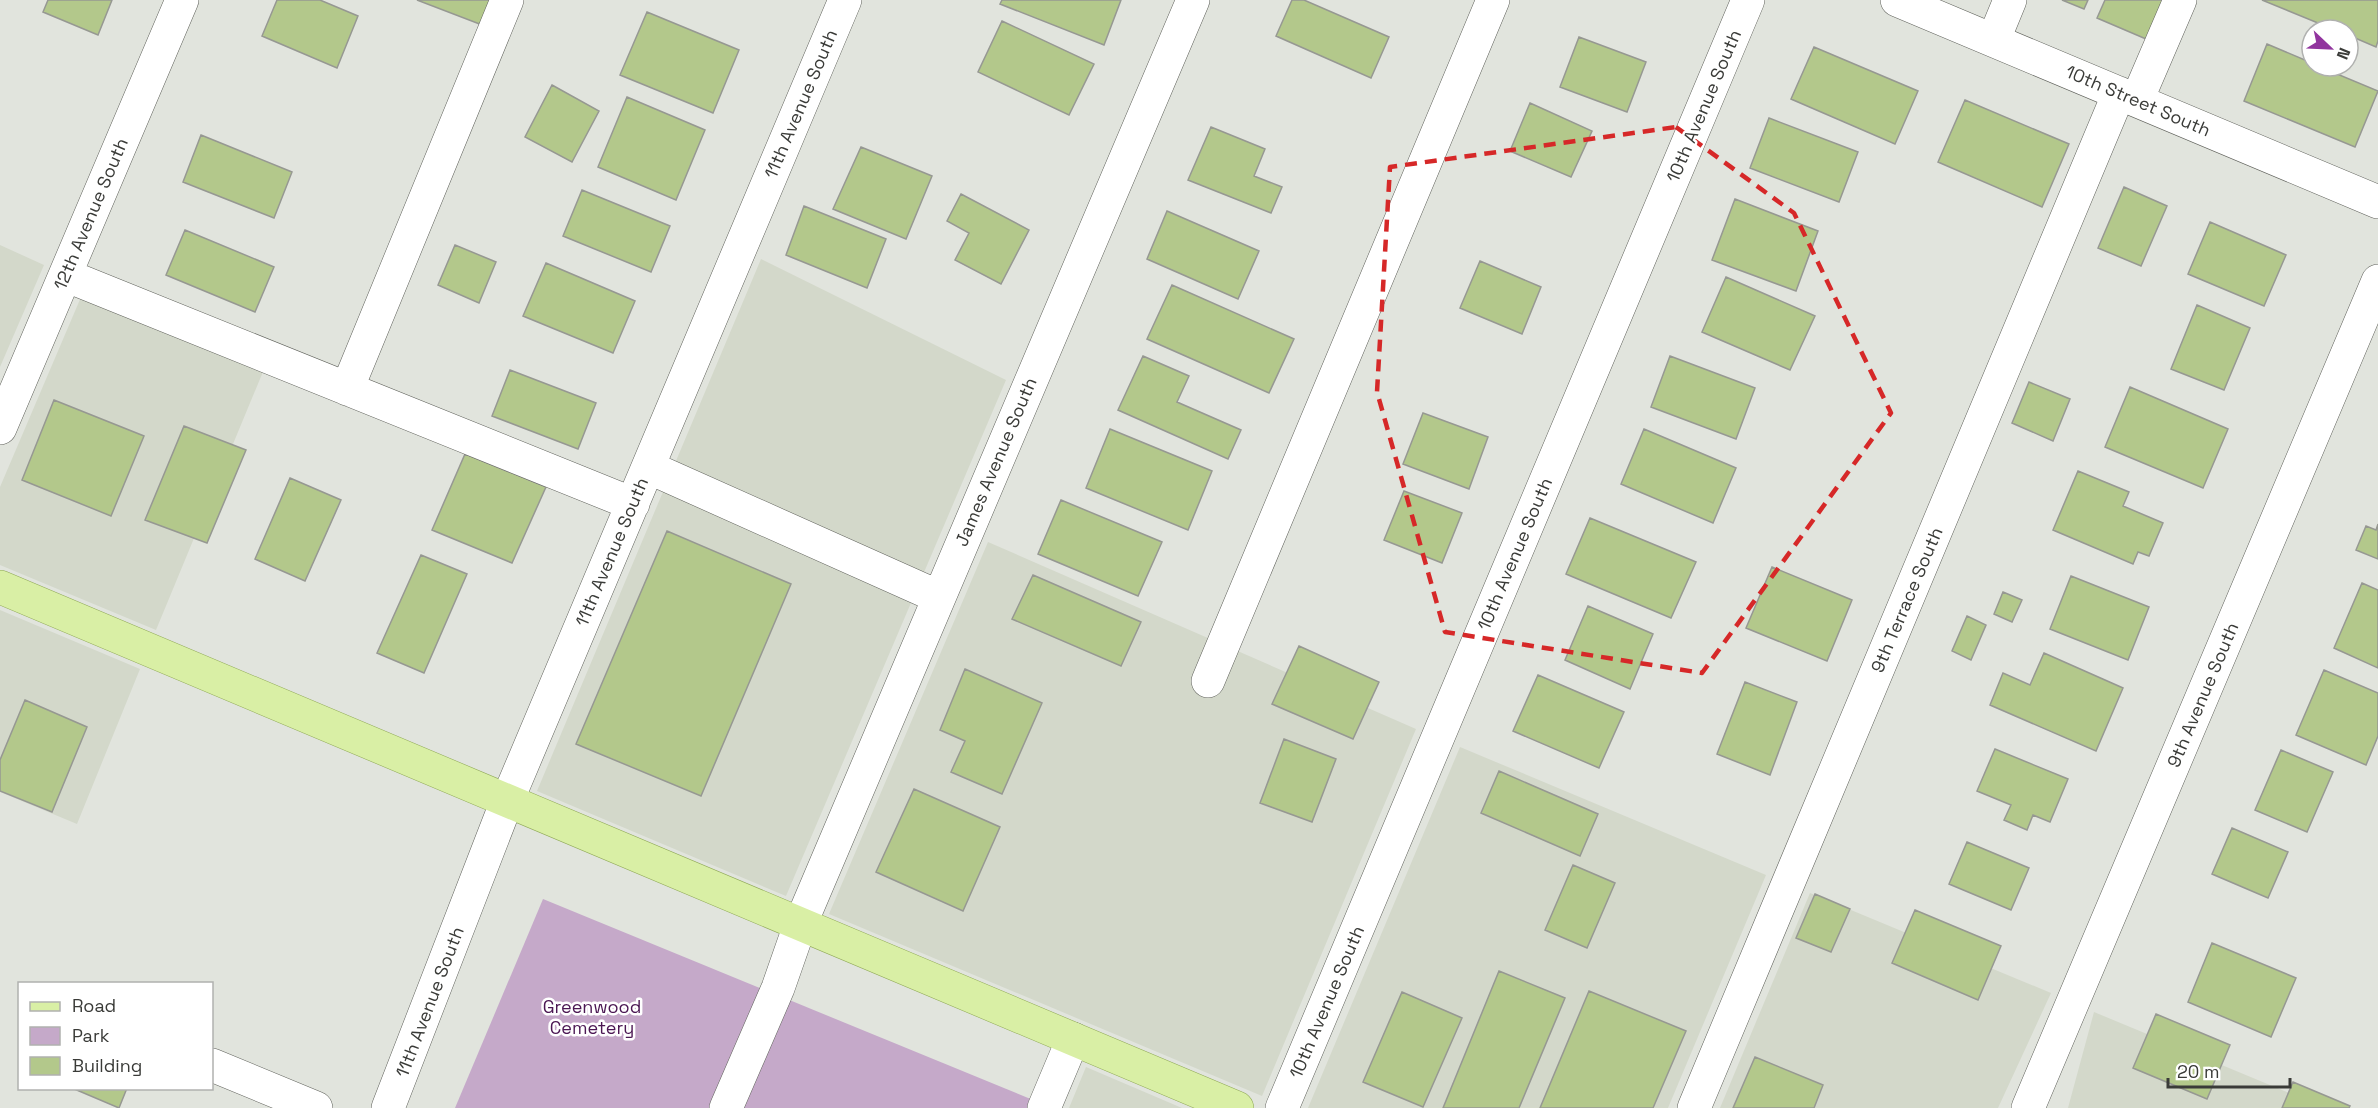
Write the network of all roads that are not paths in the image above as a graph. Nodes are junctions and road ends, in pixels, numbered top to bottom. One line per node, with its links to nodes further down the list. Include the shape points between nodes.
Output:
1 (182, 0): 13 (street, 12th Avenue South)
2 (507, 0): 15 (street)
3 (845, 0): 17 (street, 11th Avenue South)
4 (1193, 0): 20 (street, James Avenue South)
5 (1493, 0): 21 (street)
6 (1748, 0): 31 (street, 10th Avenue South)
7 (1898, 0): 10 (street, 10th Street South)
8 (2010, 0): 10 (street)
9 (2180, 0): 11 (street, 9th Terrace South)
10 (1994, 39): 11 (street, 10th Street South)
11 (2128, 97): 12 (street, 10th Street South); 32 (street, 9th Terrace South)
12 (2378, 202)
13 (65, 275): 15 (street); 16 (street, 12th Avenue South)
14 (2378, 281): 33 (street, 9th Avenue South)
15 (347, 388): 18 (street)
16 (0, 428)
17 (648, 466): 18 (street, 11th Avenue South); 20 (street)
18 (633, 504): 22 (street, 11th Avenue South)
19 (0, 587): 22 (main road)
20 (939, 597): 23 (street, James Avenue South)
21 (1208, 681)
22 (507, 801): 23 (main road); 27 (street, 11th Avenue South)
23 (800, 924): 24 (main road); 28 (street, James Avenue South)
24 (1072, 1039): 29 (street); 30 (main road)
25 (213, 1065): 26 (street)
26 (316, 1108)
27 (388, 1108)
28 (726, 1108)
29 (1044, 1108)
30 (1237, 1108)
31 (1282, 1108)
32 (1694, 1108)
33 (2028, 1108)

